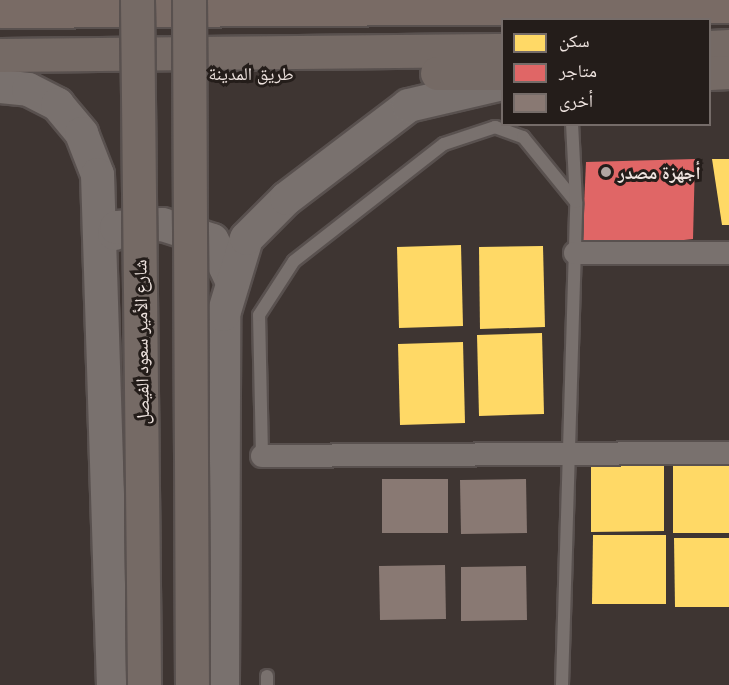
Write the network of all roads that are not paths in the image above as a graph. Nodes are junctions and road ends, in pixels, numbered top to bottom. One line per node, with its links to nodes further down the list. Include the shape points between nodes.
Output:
1 (137, 0): 10 (main road, شارع الأمير سعود الفيصل, bridge)
2 (189, 0): 8 (main road, bridge)
3 (729, 6): 4 (highway)
4 (0, 11)
5 (729, 46): 6 (main road)
6 (711, 47)
7 (501, 50): 8 (main road)
8 (189, 54): 10 (main road); 28 (main road, bridge)
9 (0, 55): 10 (main road)
10 (138, 55): 27 (main road, شارع الأمير سعود الفيصل, bridge)
11 (729, 72): 13 (main road)
12 (501, 73): 14 (main road, طريق المدينة)
13 (711, 73)
14 (0, 75)
15 (501, 83): 22 (street, via 408,105 286,198 246,238)
16 (0, 86): 21 (street, via 28,89 57,104 81,133 97,174)
17 (572, 126): 18 (lane)
18 (576, 202): 19 (lane); 25 (lane, via 524,137 495,127 444,144 294,261 259,315)
19 (575, 253): 20 (street); 24 (lane)
20 (729, 253)
21 (103, 262): 22 (street, via 116,227 162,224 212,240); 26 (street)
22 (232, 282): 29 (street, via 223,314)
23 (729, 453): 24 (street)
24 (569, 454): 25 (street); 30 (lane)
25 (262, 456)
26 (113, 685)
27 (144, 685)
28 (192, 685)
29 (222, 685)
30 (562, 685)

